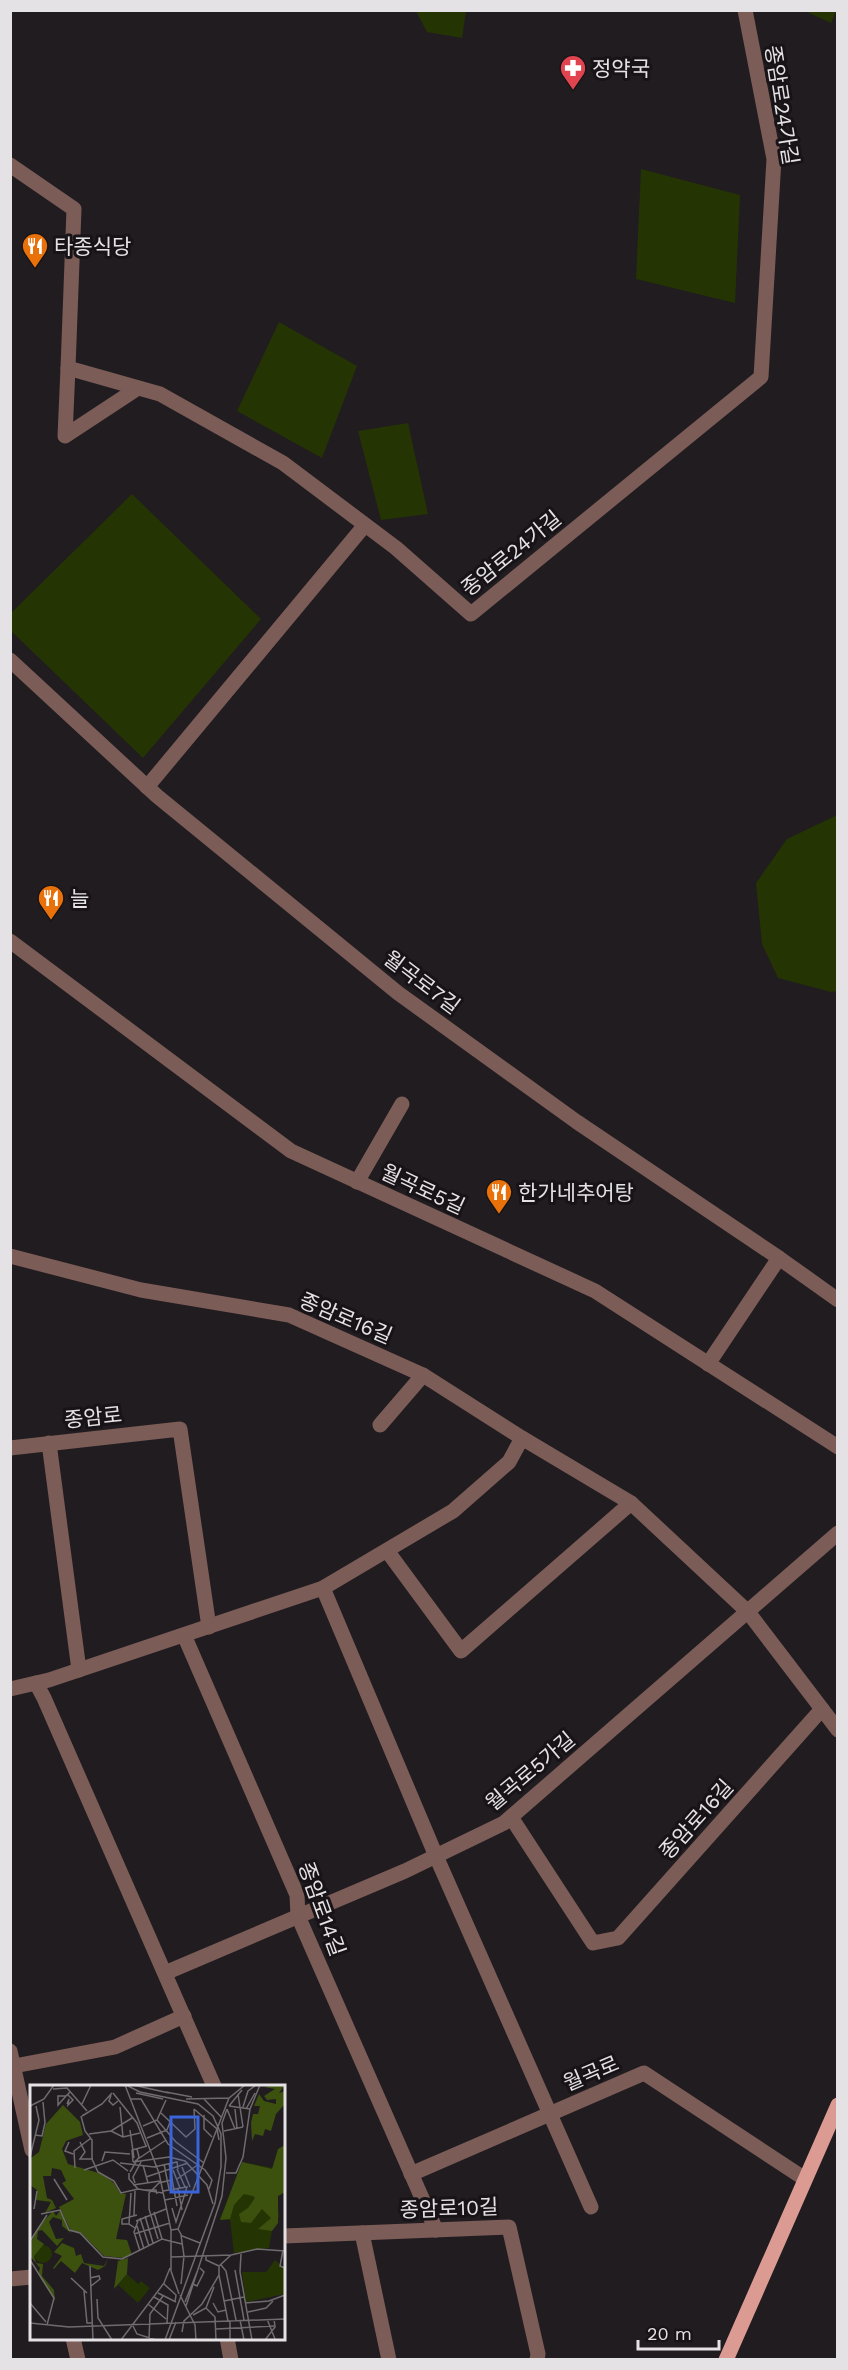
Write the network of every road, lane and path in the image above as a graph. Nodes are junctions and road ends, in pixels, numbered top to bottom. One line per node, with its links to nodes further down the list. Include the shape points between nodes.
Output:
1 (745, 10): 5 (street, 종암로24가길, via 774,159 761,377 471,614)
2 (10, 165): 3 (street, via 74,209)
3 (68, 368): 4 (street, 종암로24가길); 4 (street, via 65,436)
4 (138, 388): 5 (street, 종암로24가길, via 160,394 283,463)
5 (365, 525): 7 (street)
6 (10, 660): 7 (street, 월곡로7길)
7 (147, 787): 12 (street, 월곡로7길, via 398,993 577,1122)
8 (10, 941): 10 (street, 월곡로5길, via 291,1151)
9 (402, 1104): 10 (street)
10 (357, 1182): 14 (street, 월곡로5길, via 595,1291)
11 (10, 1256): 15 (street, 종암로16길, via 141,1290 289,1315)
12 (779, 1258): 13 (street, 월곡로7길); 14 (street)
13 (837, 1300)
14 (708, 1364): 19 (street, 월곡로5길)
15 (423, 1375): 16 (street); 17 (street, 종암로16길)
16 (380, 1425)
17 (522, 1438): 21 (street, 종암로16길); 23 (street, via 509,1462 453,1511)
18 (49, 1443): 20 (street, 종암로); 26 (street, 종암로, via 180,1429); 28 (street)
19 (837, 1447)
20 (10, 1448)
21 (631, 1503): 23 (street, via 461,1651); 25 (street, 종암로16길)
22 (837, 1533): 25 (street, 월곡로5가길)
23 (388, 1552): 24 (street)
24 (323, 1588): 26 (street); 34 (street)
25 (748, 1612): 31 (street, 종암로16길); 33 (street, 월곡로5가길)
26 (209, 1627): 27 (street)
27 (184, 1635): 28 (street); 35 (street, 종암로14길, via 297,1895)
28 (79, 1670): 29 (street)
29 (36, 1683): 30 (street); 36 (street)
30 (10, 1689)
31 (822, 1709): 32 (street, 종암로16길); 33 (street, 종암로16길, via 618,1938 593,1943)
32 (837, 1730)
33 (511, 1817): 34 (street, 월곡로5가길)
34 (436, 1856): 35 (street, 월곡로5가길); 41 (street)
35 (298, 1916): 36 (street, 월곡로5가길); 43 (street, 종암로14길)
36 (165, 1973): 37 (street)
37 (184, 2016): 38 (street, via 116,2047); 39 (street)
38 (12, 2059): 42 (street)
39 (214, 2085)
40 (837, 2105): 44 (main road)
41 (550, 2113): 43 (street, 월곡로); 44 (street, 월곡로, via 644,2073); 45 (street)
42 (30, 2141)
43 (411, 2174): 46 (street, 종암로14길)
44 (805, 2179): 57 (main road)
45 (591, 2207)
46 (436, 2230): 47 (street, 종암로10길); 56 (street, 종암로10길, via 509,2227)
47 (362, 2233): 48 (street, 종암로10길); 55 (street)
48 (285, 2236)
49 (30, 2277): 50 (street)
50 (10, 2279)
51 (73, 2340): 53 (street)
52 (227, 2340): 54 (street)
53 (78, 2360)
54 (231, 2360)
55 (389, 2360)
56 (537, 2360)
57 (726, 2360)

